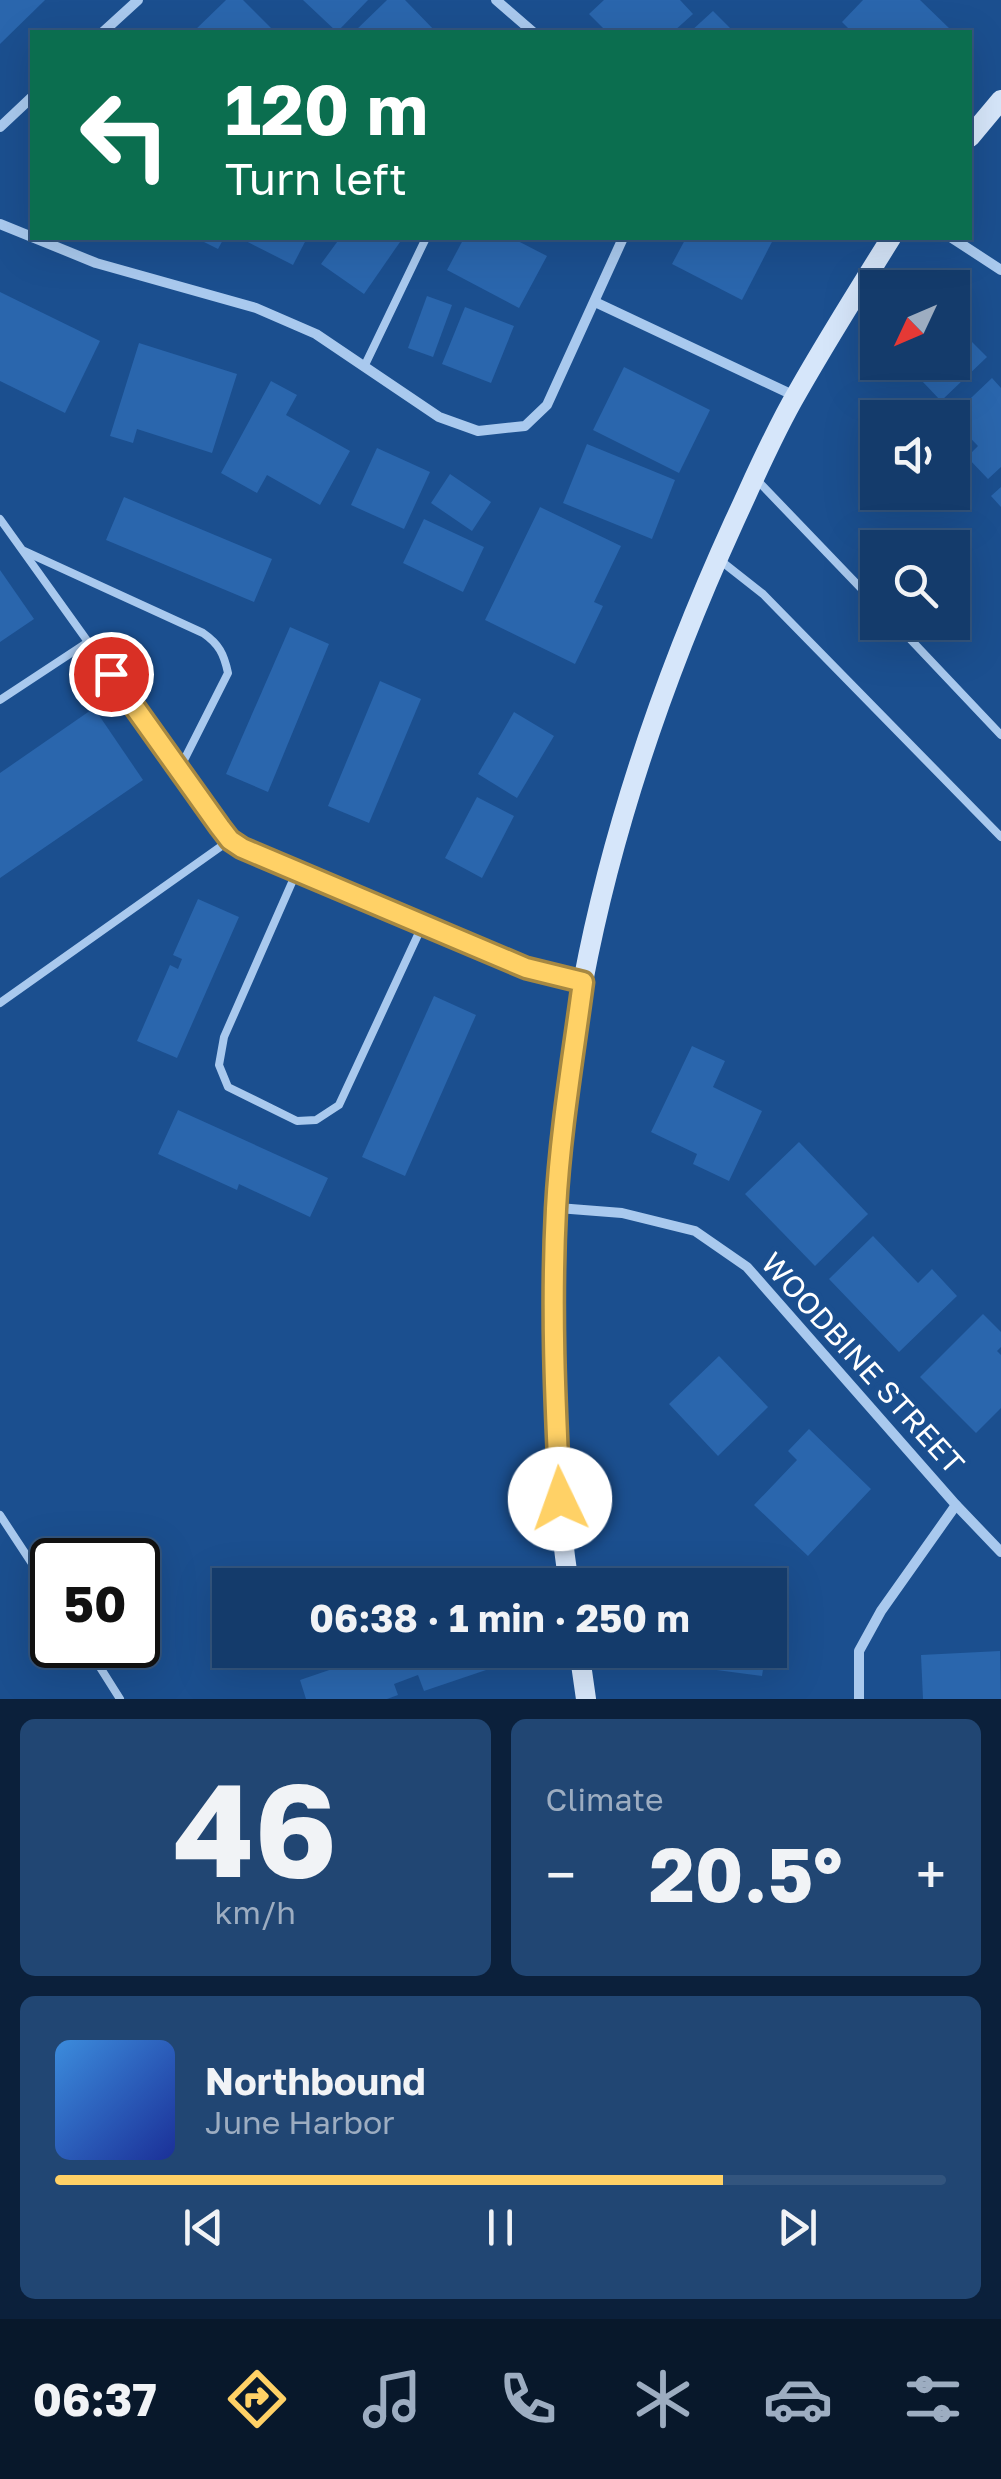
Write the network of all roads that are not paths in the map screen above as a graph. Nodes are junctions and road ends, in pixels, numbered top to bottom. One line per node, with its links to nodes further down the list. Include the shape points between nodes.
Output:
1 (138, 0): 3 (street)
2 (496, 0): 4 (street)
3 (105, 30)
4 (531, 30)
5 (30, 99): 7 (street)
6 (1001, 100): 8 (main road)
7 (0, 127)
8 (972, 135)
9 (0, 224): 10 (street)
10 (30, 236)
11 (39, 240): 18 (street, via 256,308 316,334)
12 (425, 240): 18 (lane)
13 (622, 240): 17 (street)
14 (890, 240): 19 (main road)
15 (955, 240): 16 (street)
16 (1001, 270)
17 (595, 302): 18 (street, via 547,405 526,426 478,431 440,416); 19 (street)
18 (364, 367)
19 (795, 396): 20 (main road)
20 (754, 478): 23 (main road); 24 (lane)
21 (0, 519): 22 (lane)
22 (23, 550): 26 (lane); 29 (lane, via 217,642 228,673)
23 (718, 558): 30 (lane, via 764,594); 34 (main road, via 671,670 630,796)
24 (860, 587)
25 (911, 640): 28 (lane)
26 (88, 642): 27 (lane); 29 (lane)
27 (0, 700)
28 (1001, 735)
29 (179, 770): 31 (lane)
30 (1001, 837)
31 (230, 840): 32 (lane); 35 (lane)
32 (297, 871): 33 (lane); 33 (lane, via 224,1037 218,1065 228,1086 297,1120 316,1120 339,1105)
33 (423, 924): 34 (lane, via 526,968)
34 (583, 982): 36 (main road)
35 (0, 1003)
36 (556, 1208): 37 (street, WOODBINE STREET, via 622,1213 696,1231 746,1267); 41 (main road, via 552,1360)
37 (956, 1506): 39 (street, WOODBINE STREET); 46 (street, via 859,1651)
38 (0, 1515): 40 (lane)
39 (1001, 1552)
40 (30, 1561)
41 (566, 1568)
42 (100, 1668): 44 (lane)
43 (582, 1668): 45 (main road)
44 (120, 1699)
45 (586, 1699)
46 (859, 1699)

